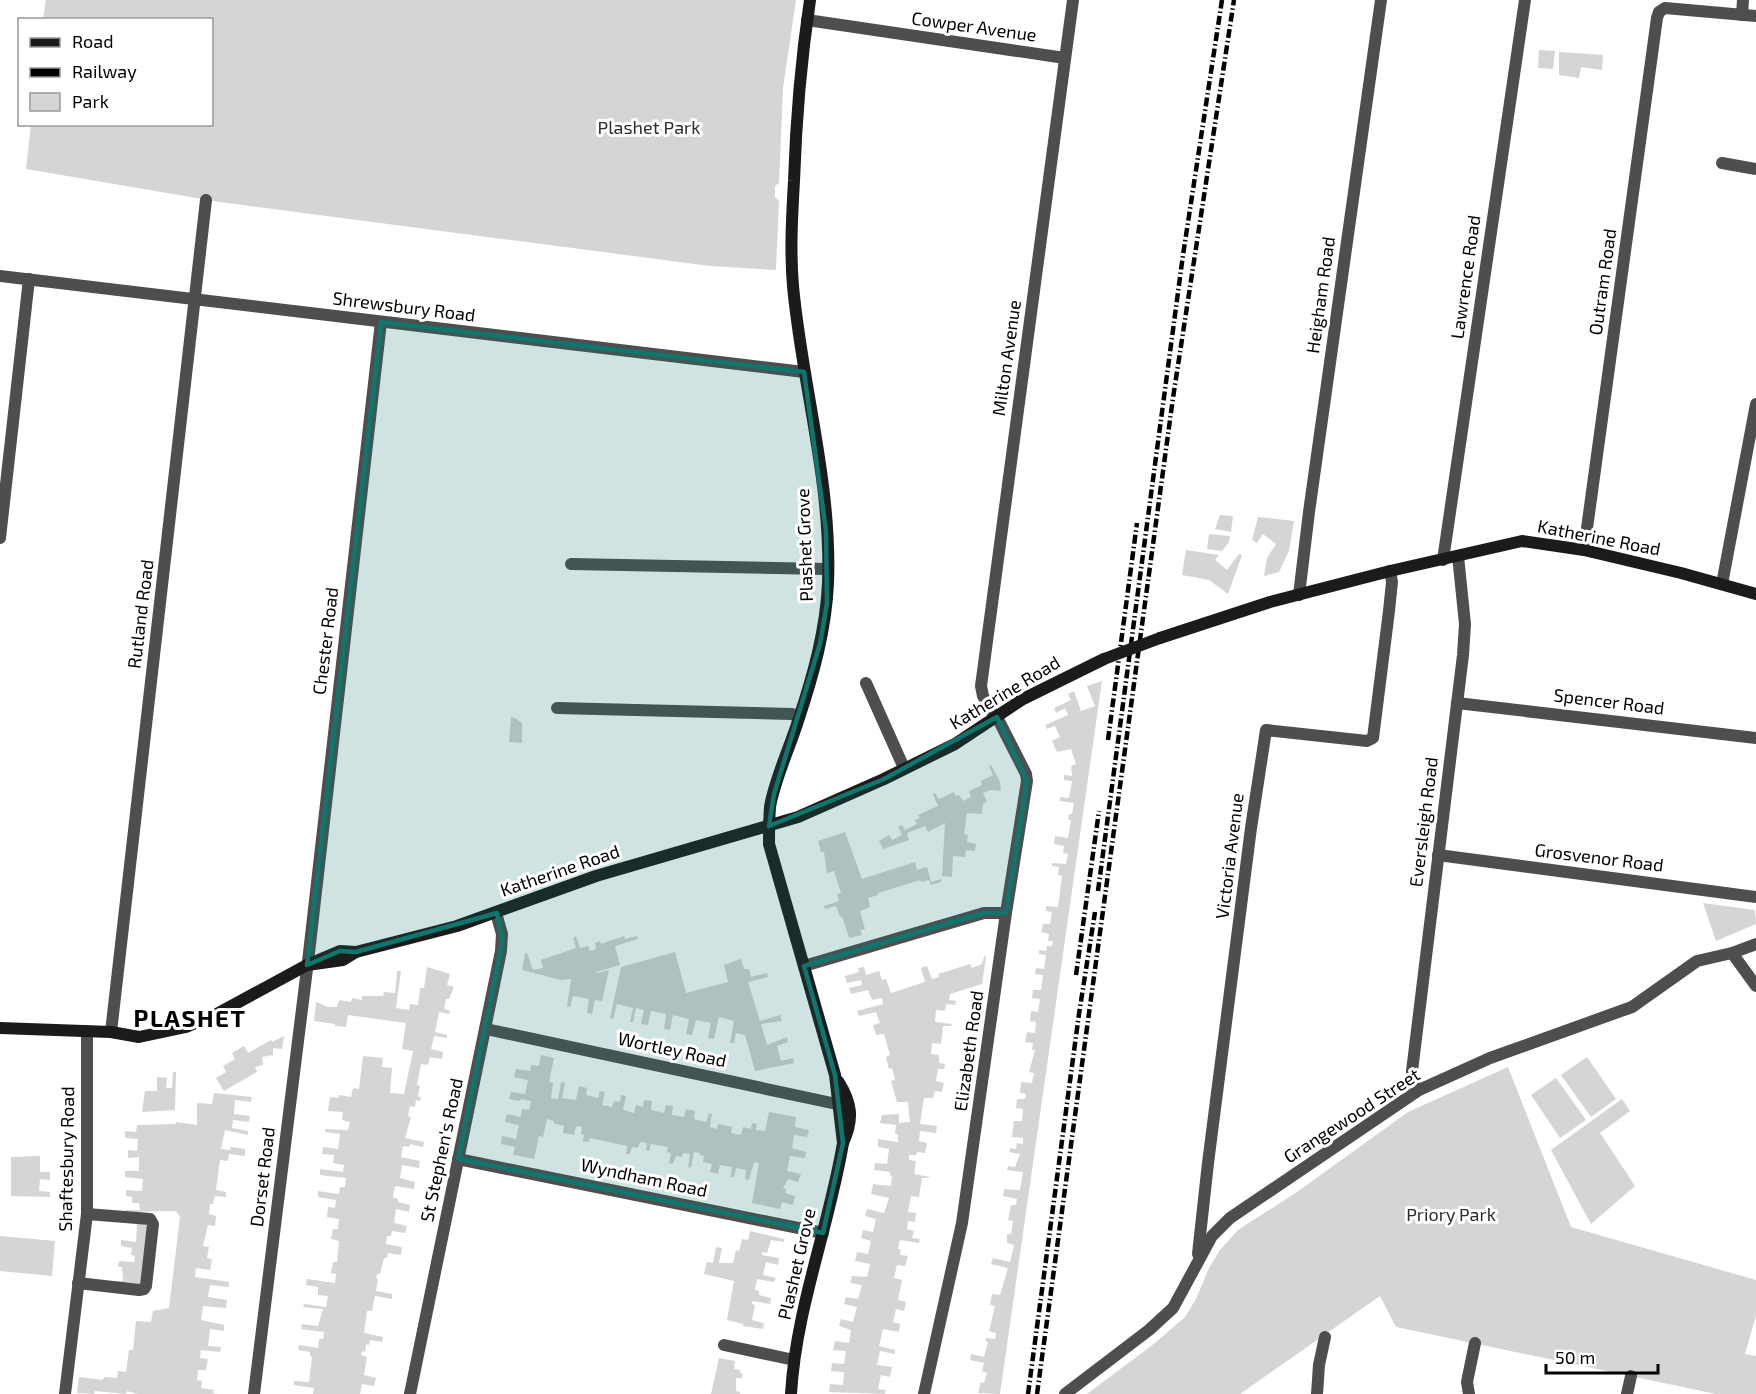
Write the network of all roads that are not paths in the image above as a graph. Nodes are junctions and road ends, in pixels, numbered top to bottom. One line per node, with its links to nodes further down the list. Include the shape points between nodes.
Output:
1 (810, 0): 8 (main road, Plashet Grove)
2 (1073, 0): 9 (street, Milton Avenue)
3 (1381, 0): 28 (street, Heigham Road)
4 (1525, 0): 22 (street, Lawrence Road)
5 (1743, 0): 6 (street)
6 (1742, 15): 7 (street); 20 (street, Outram Road, via 1665,8 1657,18)
7 (1756, 16)
8 (807, 20): 9 (street, Cowper Avenue); 17 (main road, Plashet Grove, via 797,106 792,218 793,283)
9 (1065, 58): 33 (street, Milton Avenue, via 981,686)
10 (1722, 163): 11 (street)
11 (1756, 169)
12 (206, 200): 15 (street, Rutland Road)
13 (0, 276): 14 (street, Shrewsbury Road)
14 (30, 279): 15 (street, Shrewsbury Road); 19 (street)
15 (195, 300): 16 (street, Shrewsbury Road); 49 (street, Rutland Road)
16 (381, 322): 17 (street, Shrewsbury Road); 43 (street, Chester Road)
17 (804, 372): 24 (main road, Plashet Grove, via 822,488)
18 (1756, 404): 26 (street)
19 (0, 538)
20 (1584, 550): 21 (main road, Katherine Road, via 1522,541); 26 (main road, Katherine Road)
21 (1458, 556): 22 (main road, Katherine Road); 30 (street, Eversleigh Road, via 1465,624)
22 (1443, 560): 25 (main road, Katherine Road)
23 (571, 564): 24 (street)
24 (828, 569): 32 (main road, Plashet Grove, via 825,620)
25 (1390, 571): 28 (main road, Katherine Road); 55 (street, Victoria Avenue, via 1392,582 1373,738 1367,741 1266,730)
26 (1722, 584): 27 (main road, Katherine Road)
27 (1756, 594)
28 (1299, 595): 33 (main road, Katherine Road, bridge, via 1104,658 1027,696)
29 (866, 683): 35 (street)
30 (1457, 703): 34 (street, Spencer Road); 37 (street, Eversleigh Road)
31 (557, 708): 32 (street)
32 (799, 717): 36 (main road, Plashet Grove, via 774,794)
33 (996, 717): 35 (main road, Katherine Road, via 955,744); 40 (street, Elizabeth Road, via 1027,781)
34 (1756, 738)
35 (904, 768): 36 (main road, Katherine Road, via 807,813)
36 (769, 826): 39 (main road, Katherine Road, via 607,873); 44 (main road, Plashet Grove, via 771,855)
37 (1438, 855): 38 (street, Grosvenor Road); 50 (street, Eversleigh Road, via 1412,1071)
38 (1756, 897)
39 (496, 913): 43 (main road, Katherine Road, via 356,952 340,951); 47 (street, St Stephen's Road, via 502,942)
40 (1006, 913): 44 (street, via 984,913); 66 (street, Elizabeth Road, via 962,1223)
41 (1756, 944): 42 (street, Grangewood Street)
42 (1732, 953): 45 (street); 50 (street, Grangewood Street, via 1697,962 1632,1007 1490,1058)
43 (307, 965): 49 (main road, Katherine Road, via 186,1027 139,1027); 63 (street, Dorset Road)
44 (804, 966): 51 (main road, Plashet Grove)
45 (1756, 986)
46 (0, 1028): 48 (main road, Katherine Road)
47 (486, 1029): 51 (street, Wortley Road); 52 (street, St Stephen's Road)
48 (87, 1031): 49 (main road, Katherine Road); 53 (street, Shaftesbury Road)
49 (111, 1032)
50 (1419, 1090): 55 (street, Grangewood Street, via 1230,1218 1212,1236)
51 (844, 1105): 54 (main road, Plashet Grove, via 843,1143)
52 (458, 1159): 54 (street, Wyndham Road); 64 (street, St Stephen's Road)
53 (87, 1214): 56 (street, Shaftesbury Road); 56 (street, via 150,1219 153,1224 146,1286 139,1290)
54 (822, 1233): 60 (main road, Plashet Grove)
55 (1197, 1261): 67 (street, Grangewood Street, via 1173,1308)
56 (78, 1283): 62 (street, Shaftesbury Road)
57 (1325, 1337): 68 (street)
58 (1475, 1343): 69 (street, via 1467,1382)
59 (724, 1345): 60 (street)
60 (794, 1360): 65 (main road, Plashet Grove)
61 (1631, 1376): 70 (street)
62 (65, 1394)
63 (254, 1394)
64 (410, 1394)
65 (791, 1394)
66 (924, 1394)
67 (1065, 1394)
68 (1317, 1394)
69 (1469, 1394)
70 (1627, 1394)

